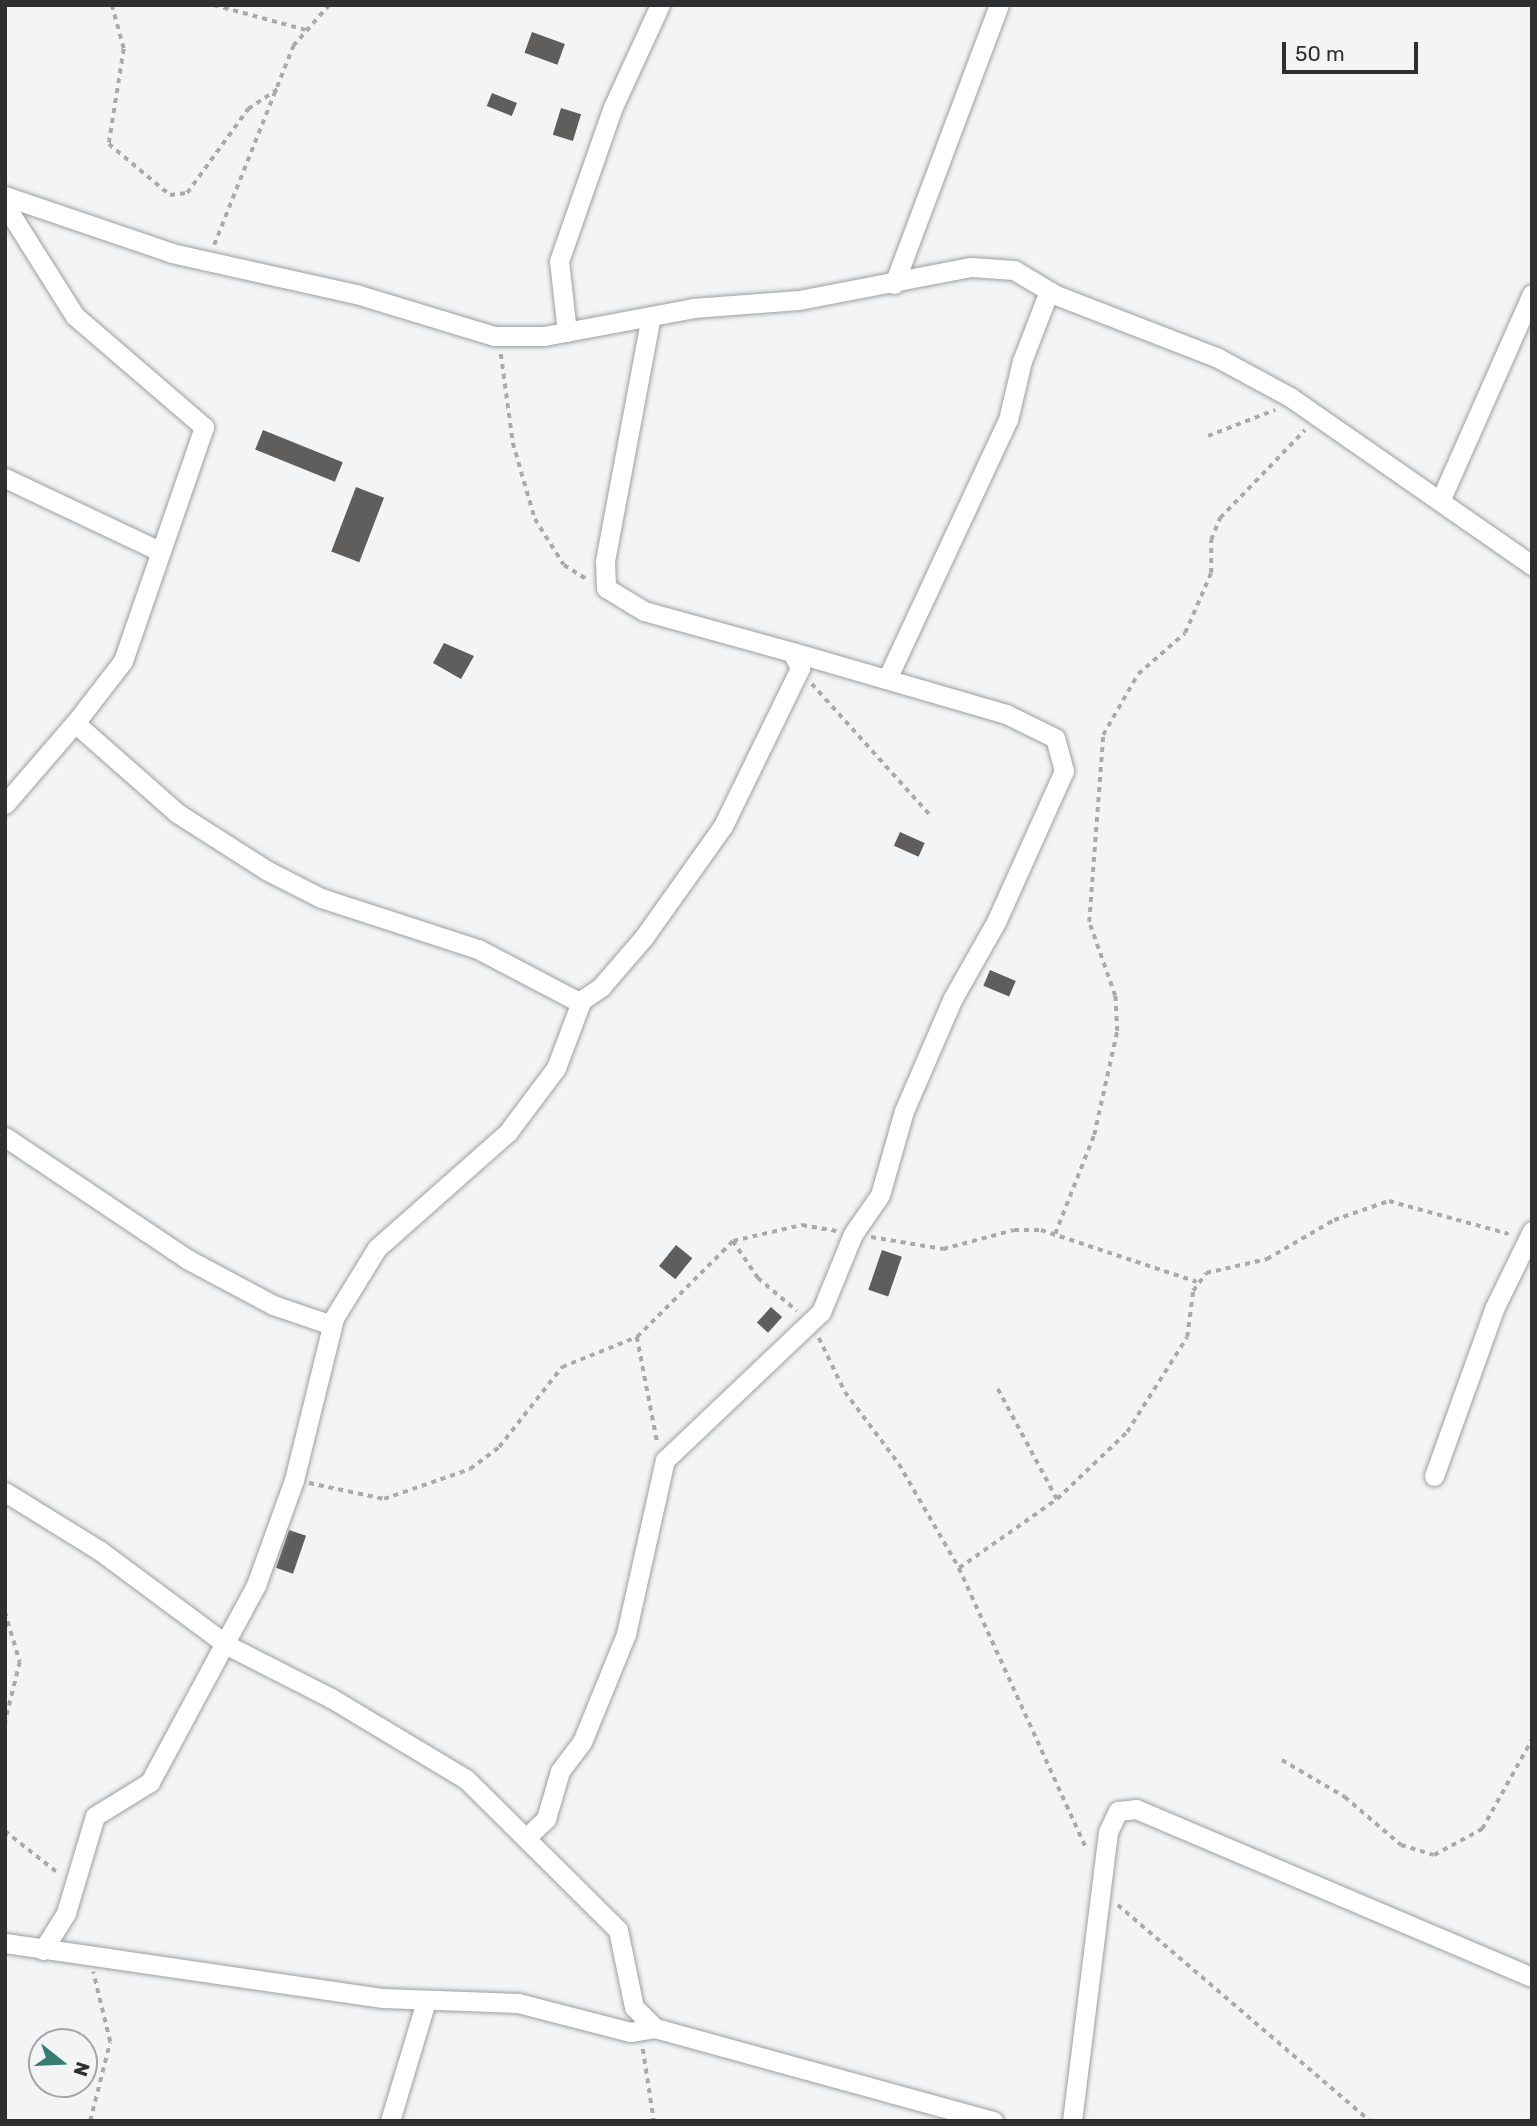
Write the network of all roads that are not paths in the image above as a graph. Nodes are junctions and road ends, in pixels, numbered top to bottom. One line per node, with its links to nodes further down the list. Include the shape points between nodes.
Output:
1 (660, 5): 9 (street, via 613,107 559,261)
2 (999, 5): 5 (street)
3 (5, 196): 9 (street, via 204,262 356,294 494,336)
4 (5, 205): 12 (street, via 75,316 204,427)
5 (894, 284): 6 (street, via 990,266 1014,270); 8 (street)
6 (1049, 291): 11 (street, via 1140,322 1290,397); 15 (street, via 1021,361 1008,420)
7 (1532, 294): 11 (street)
8 (651, 316): 9 (street); 14 (street, via 605,561 608,590 643,611)
9 (567, 332)
10 (5, 478): 12 (street)
11 (1441, 499): 13 (street)
12 (157, 550): 16 (street, via 122,661)
13 (1532, 565)
14 (796, 660): 15 (street); 18 (street, via 723,826 645,937)
15 (887, 680): 25 (street, via 1006,714 1055,738 1064,771 904,1111 880,1195 853,1234 813,1324 693,1427 661,1469 626,1634 582,1742 560,1771 546,1819)
16 (75, 723): 17 (street); 18 (street, via 177,813 266,870 321,898 478,949)
17 (5, 804)
18 (581, 1002): 21 (street, via 556,1068 508,1132 377,1248)
19 (5, 1137): 21 (street, via 187,1259 273,1305)
20 (1530, 1236): 22 (street, via 1494,1309)
21 (332, 1325): 24 (street, via 294,1480)
22 (1434, 1476)
23 (5, 1492): 24 (street, via 99,1550)
24 (227, 1644): 25 (street, via 452,1768); 27 (street, via 150,1782 98,1811 64,1920)
25 (526, 1838): 30 (street, via 618,1930 634,2007)
26 (5, 1943): 27 (street)
27 (43, 1950): 29 (street)
28 (1532, 1977): 33 (street, via 1136,1809 1118,1811 1103,1884)
29 (426, 2001): 30 (street, via 518,2003 630,2032); 31 (street)
30 (651, 2029): 32 (street)
31 (390, 2121)
32 (993, 2121)
33 (1072, 2121)

